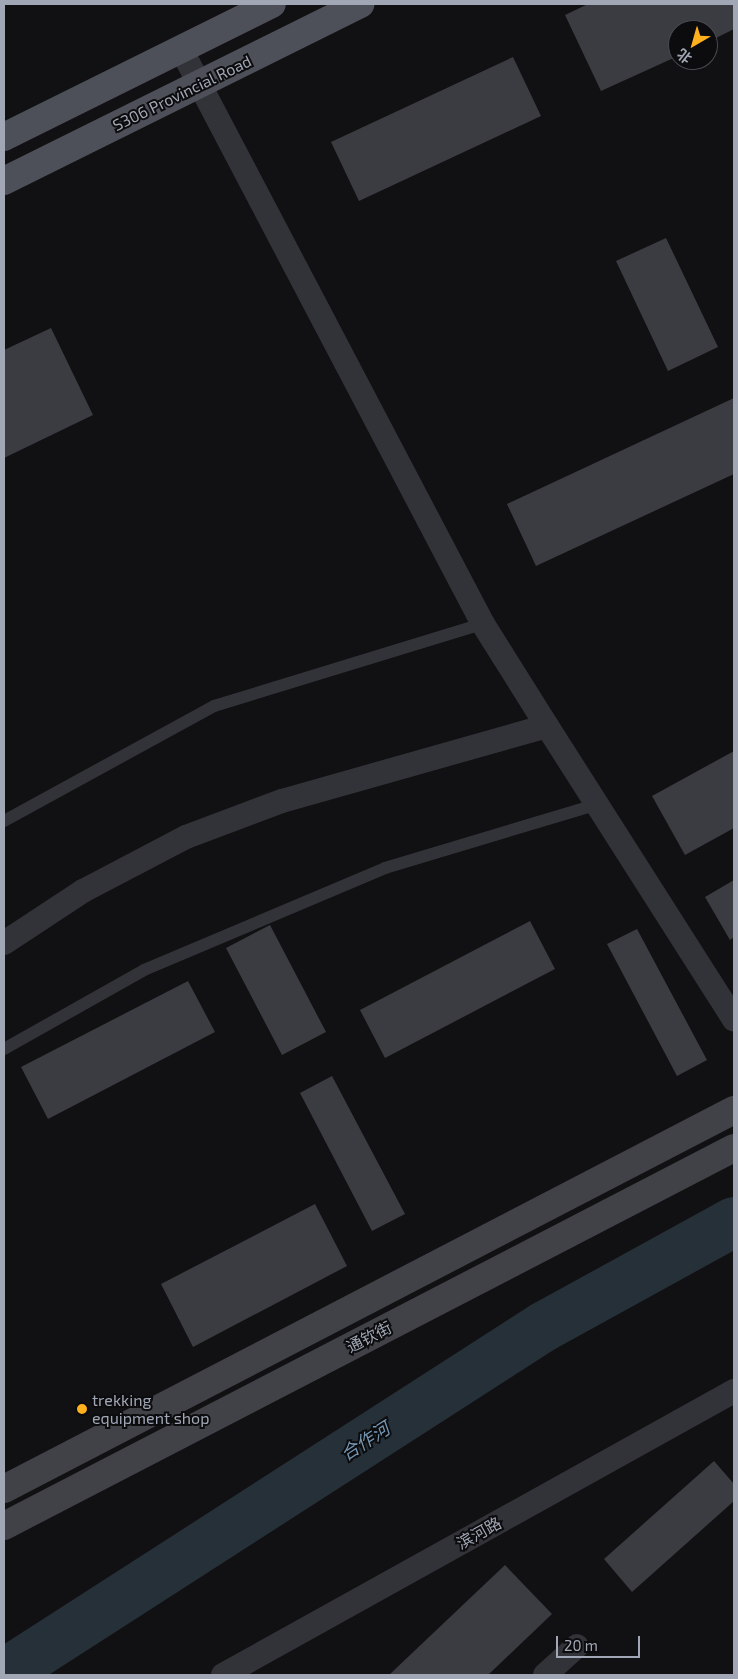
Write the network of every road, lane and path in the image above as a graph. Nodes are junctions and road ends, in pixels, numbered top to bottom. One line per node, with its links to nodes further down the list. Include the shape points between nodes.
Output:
1 (272, 4): 3 (main road)
2 (360, 4): 4 (main road, S306 Provincial Road)
3 (181, 49): 4 (street); 5 (main road)
4 (200, 84): 6 (main road, S306 Provincial Road); 7 (street)
5 (4, 137)
6 (4, 180)
7 (484, 624): 8 (street); 10 (lane, via 214,706)
8 (547, 726): 9 (street); 11 (street, via 282,802 186,837 83,891)
9 (598, 804): 12 (street); 13 (lane, via 385,868 144,970)
10 (4, 821)
11 (4, 943)
12 (734, 1019)
13 (4, 1048)
14 (734, 1110): 17 (main road)
15 (734, 1148): 18 (main road, 通钦街)
16 (734, 1391): 20 (street, 滨河路)
17 (4, 1489)
18 (4, 1526)
19 (577, 1646): 21 (street)
20 (223, 1675)
21 (545, 1675)

